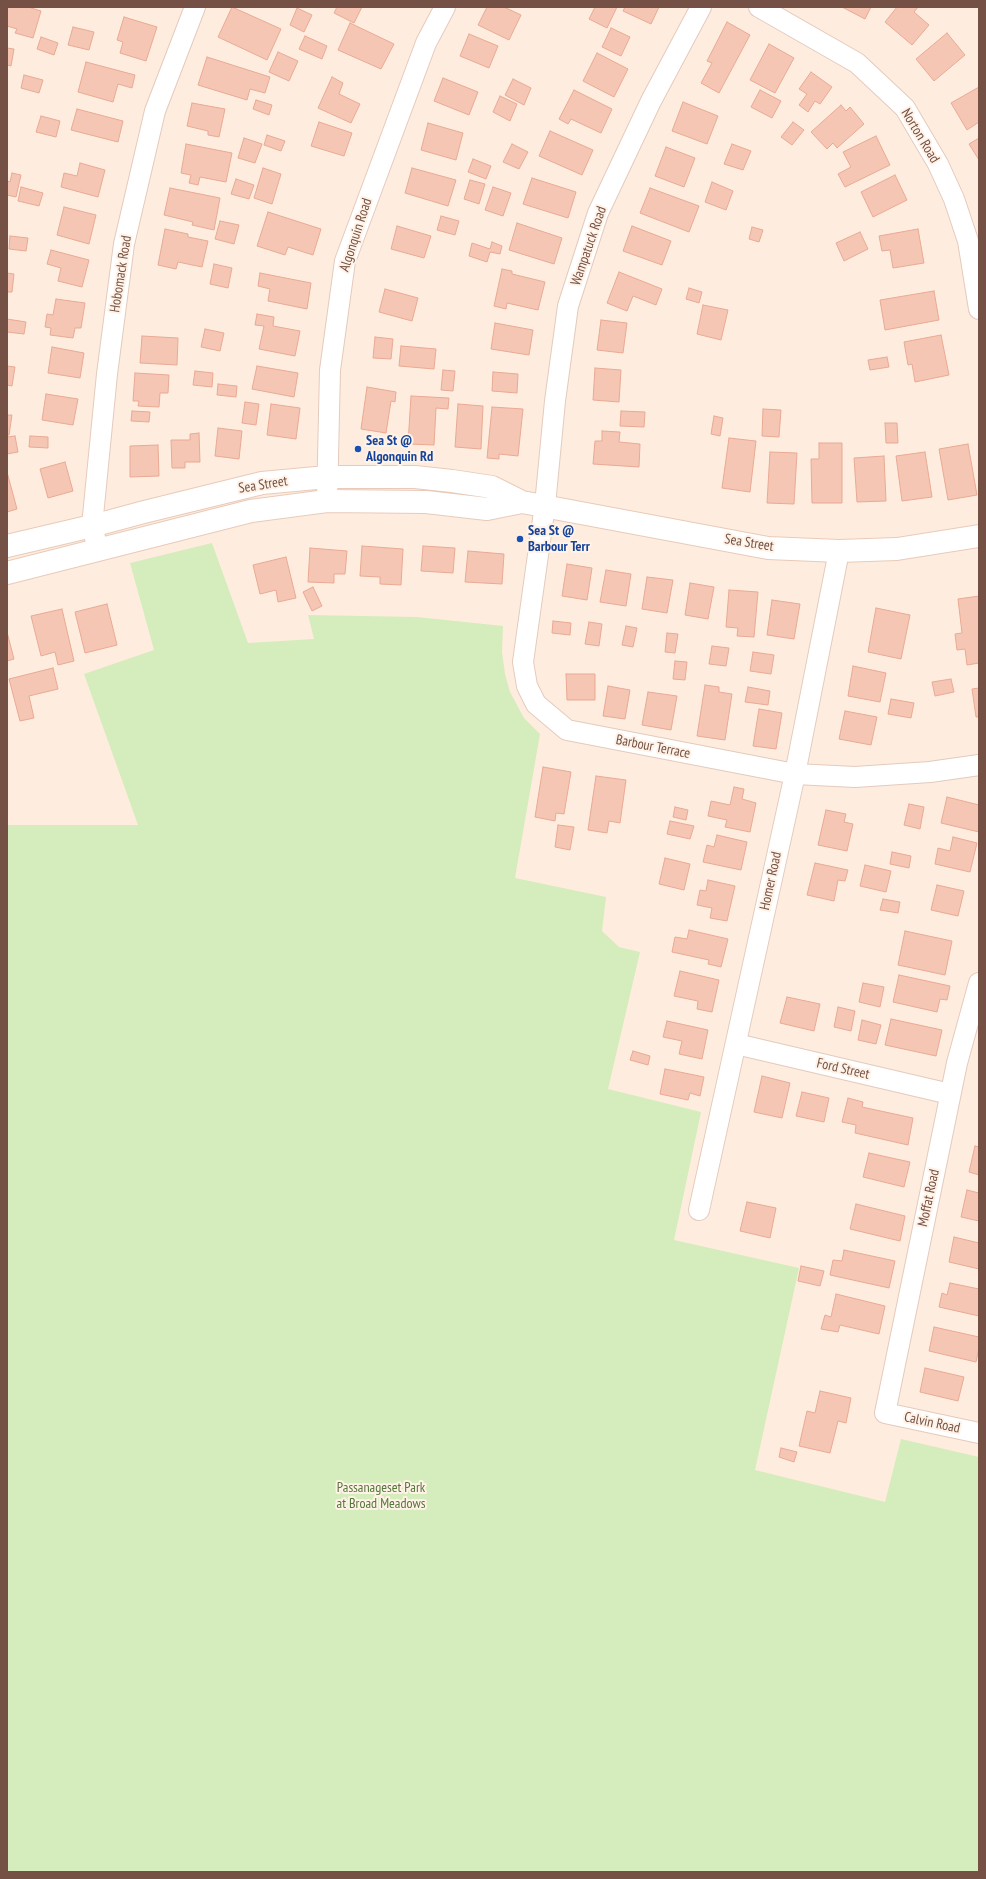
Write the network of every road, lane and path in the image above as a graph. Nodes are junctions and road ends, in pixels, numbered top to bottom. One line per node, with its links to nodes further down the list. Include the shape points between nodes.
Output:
1 (195, 7): 10 (street, Hobomack Road, via 155,111 124,244 107,374)
2 (445, 7): 6 (street, Algonquin Road, via 426,43 345,261 330,370)
3 (701, 7): 9 (street, Wampatuck Road, via 598,213 568,306)
4 (759, 7): 5 (street, Norton Road, via 857,63 905,108 938,164 954,199 968,241)
5 (979, 309)
6 (327, 477): 7 (street, Algonquin Road); 8 (main road, Sea Street, via 452,481 492,487); 10 (main road, Sea Street, via 262,483)
7 (327, 501): 8 (main road, Sea Street, via 426,502 487,509); 13 (main road, Sea Street, via 251,511)
8 (522, 502): 9 (main road, Sea Street)
9 (544, 505): 14 (main road, Sea Street, via 768,548); 17 (street, Barbour Terrace, via 523,662 527,686 536,704 567,730)
10 (92, 526): 12 (main road, Sea Street); 13 (street, Hobomack Road)
11 (979, 536): 14 (main road, Sea Street, via 897,549)
12 (7, 546)
13 (98, 550): 15 (main road, Sea Street)
14 (839, 551): 17 (street, Homer Road)
15 (7, 573)
16 (979, 765): 17 (street, Barbour Terrace, via 930,772 855,777)
17 (795, 774): 19 (street, Homer Road)
18 (979, 983): 20 (street, Moffat Road)
19 (736, 1044): 20 (street, Ford Street); 21 (street, Homer Road)
20 (950, 1094): 22 (street, Moffat Road)
21 (699, 1210)
22 (885, 1414): 23 (street, Calvin Road)
23 (979, 1434)

